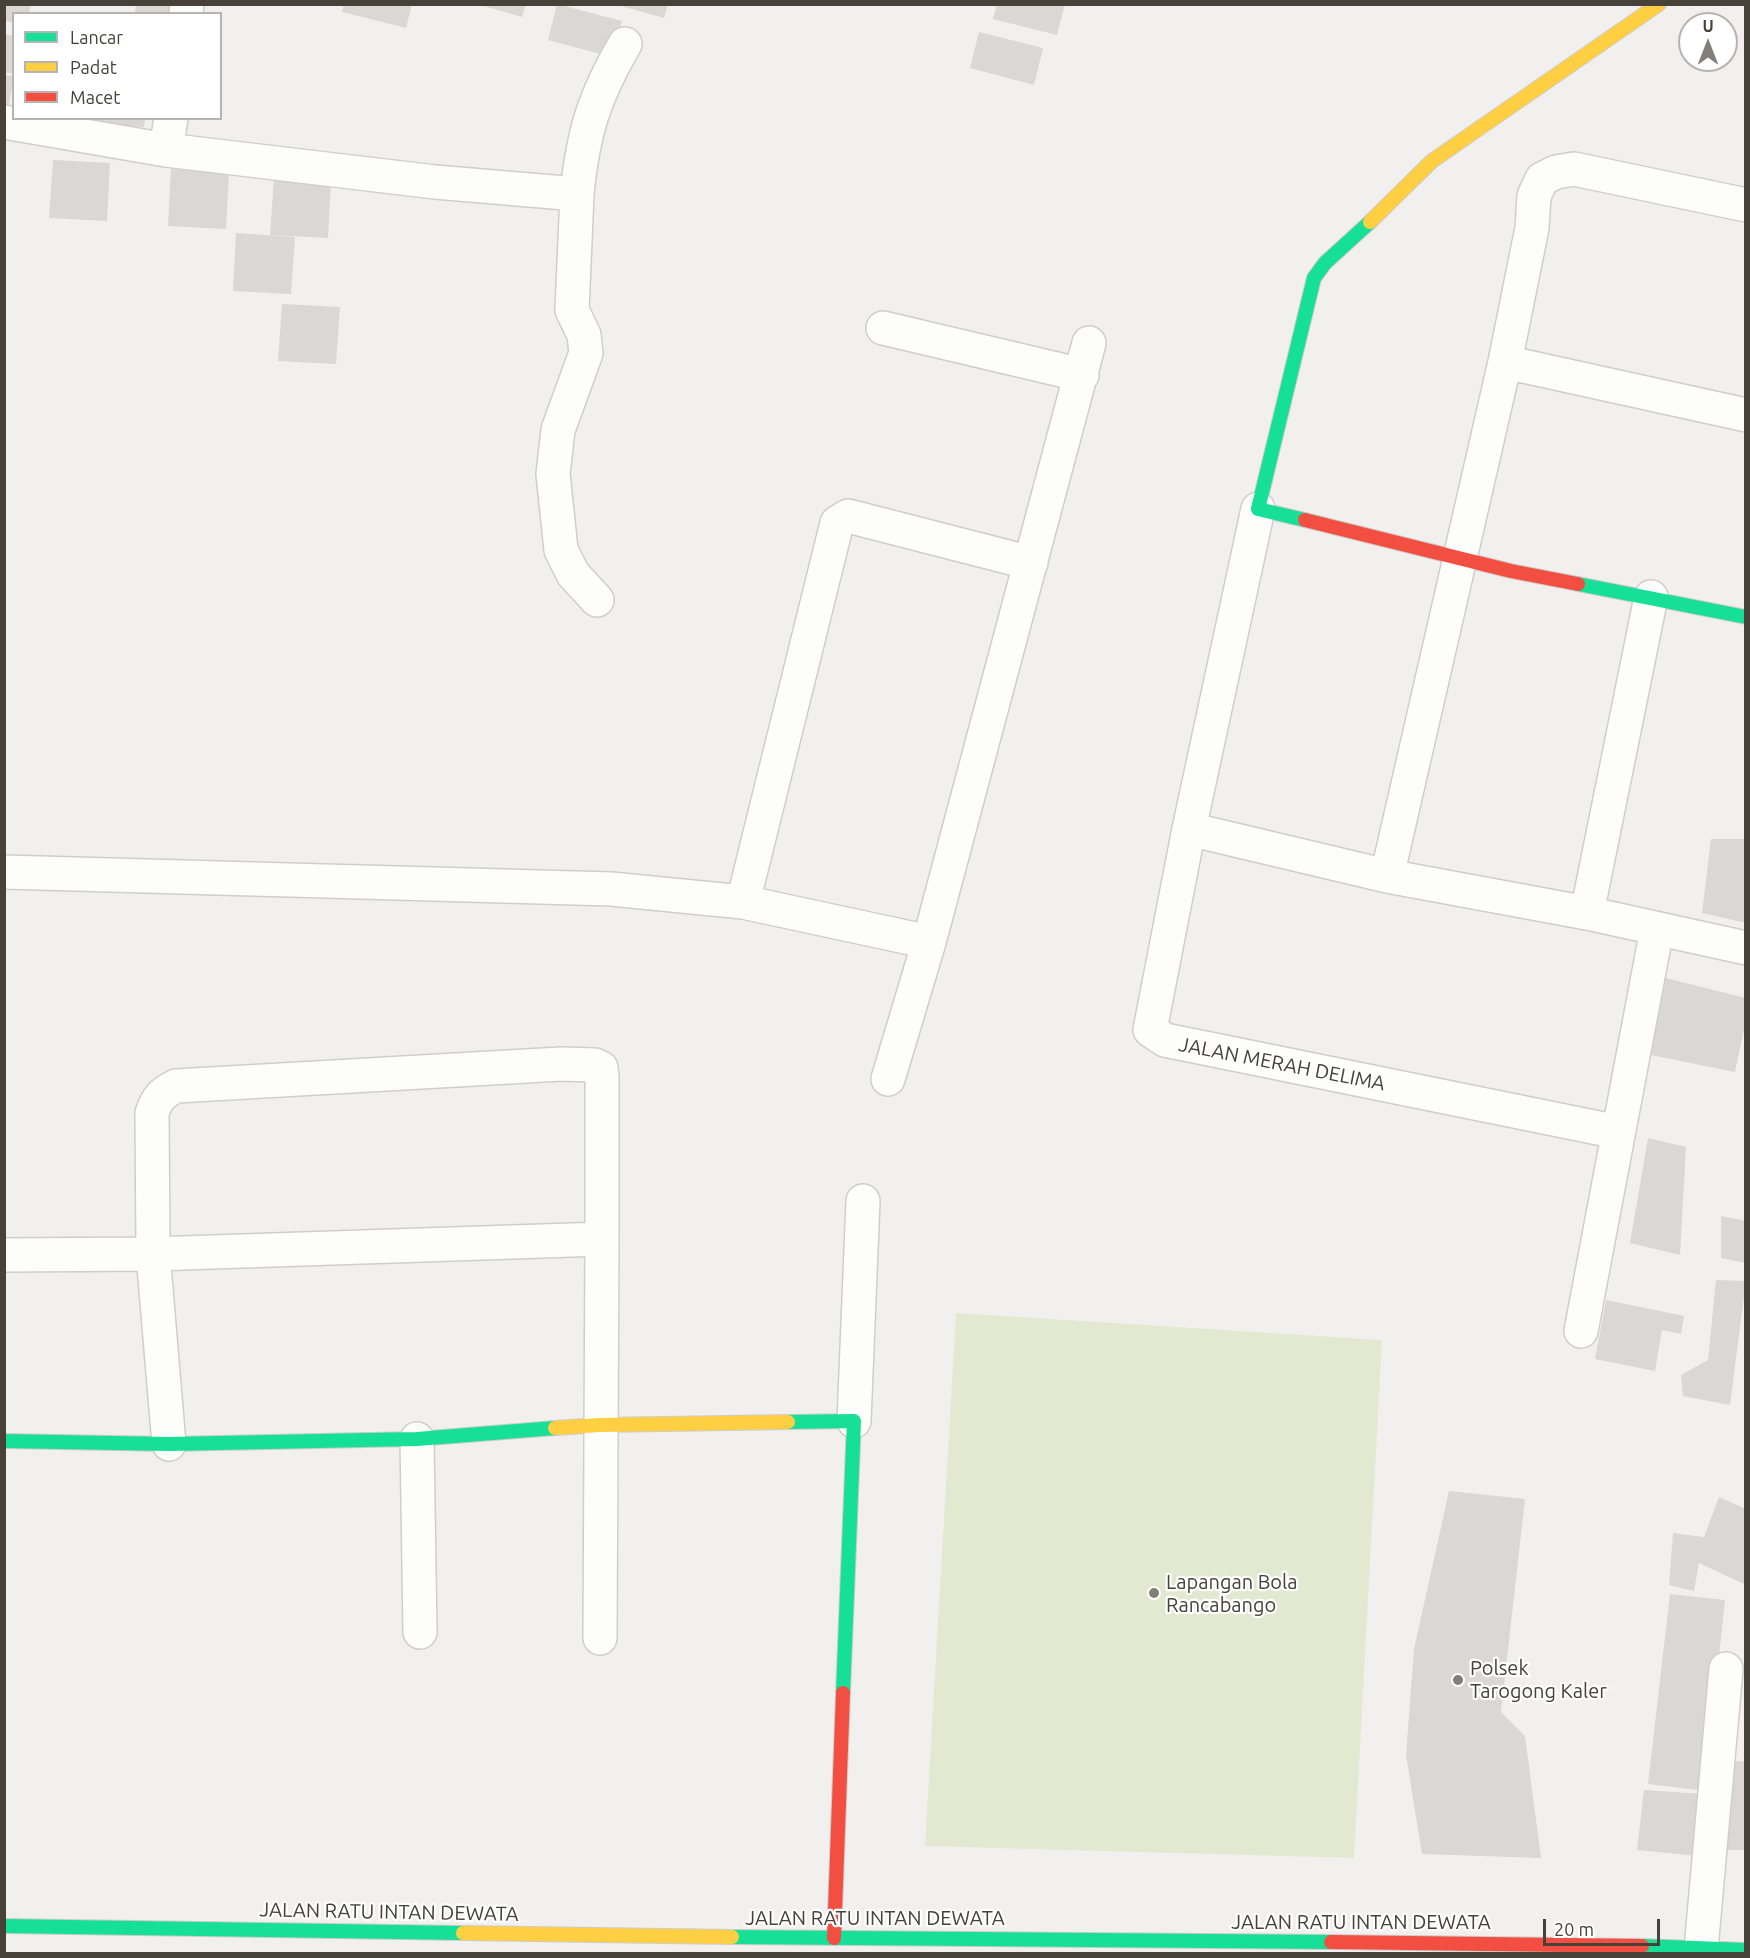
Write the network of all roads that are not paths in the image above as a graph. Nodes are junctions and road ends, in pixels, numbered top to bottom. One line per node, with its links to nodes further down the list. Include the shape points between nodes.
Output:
1 (1659, 4): 13 (street, via 1432,162 1325,263 1314,278)
2 (625, 45): 6 (street, via 591,113 581,149)
3 (171, 120): 5 (street)
4 (4, 122): 5 (street)
5 (166, 150): 6 (street, via 435,182)
6 (577, 194): 17 (street, via 572,310 584,335 586,353 558,430 554,474 561,550 573,574)
7 (1746, 205): 10 (street, via 1574,169 1542,179 1534,196 1532,228)
8 (883, 328): 11 (street)
9 (1089, 343): 11 (street)
10 (1505, 363): 12 (street); 14 (street)
11 (1082, 375): 15 (street)
12 (1746, 415)
13 (1258, 509): 14 (street); 19 (street)
14 (1458, 558): 16 (street); 21 (street)
15 (1031, 563): 22 (street, via 848,516 837,524); 25 (street)
16 (1651, 597): 18 (street); 23 (street)
17 (597, 600)
18 (1746, 617)
19 (1189, 828): 21 (street); 28 (street, JALAN MERAH DELIMA, via 1149,1022 1156,1036)
20 (4, 873): 22 (street, via 611,889)
21 (1387, 876): 23 (street)
22 (742, 902): 25 (street)
23 (1587, 913): 24 (street)
24 (1657, 929): 26 (street); 28 (street)
25 (929, 942): 27 (street)
26 (1746, 948)
27 (888, 1079)
28 (1618, 1132): 33 (street)
29 (863, 1202): 34 (street)
30 (603, 1239): 31 (street); 31 (street, via 601,1068 561,1064 170,1089 157,1098 152,1113); 35 (street)
31 (153, 1254): 32 (street); 38 (street)
32 (4, 1255)
33 (1581, 1331)
34 (854, 1421): 35 (street); 43 (street)
35 (600, 1425): 36 (street); 40 (street)
36 (417, 1439): 38 (street); 39 (street)
37 (4, 1441): 38 (street)
38 (169, 1444)
39 (420, 1632)
40 (600, 1638)
41 (1726, 1669): 46 (street)
42 (4, 1926): 44 (street, JALAN RATU INTAN DEWATA)
43 (834, 1938): 44 (street, JALAN RATU INTAN DEWATA); 45 (street, JALAN RATU INTAN DEWATA)
44 (792, 1946)
45 (1552, 1948): 46 (street, JALAN RATU INTAN DEWATA)
46 (1701, 1949): 47 (street, JALAN RATU INTAN DEWATA)
47 (1746, 1950)

